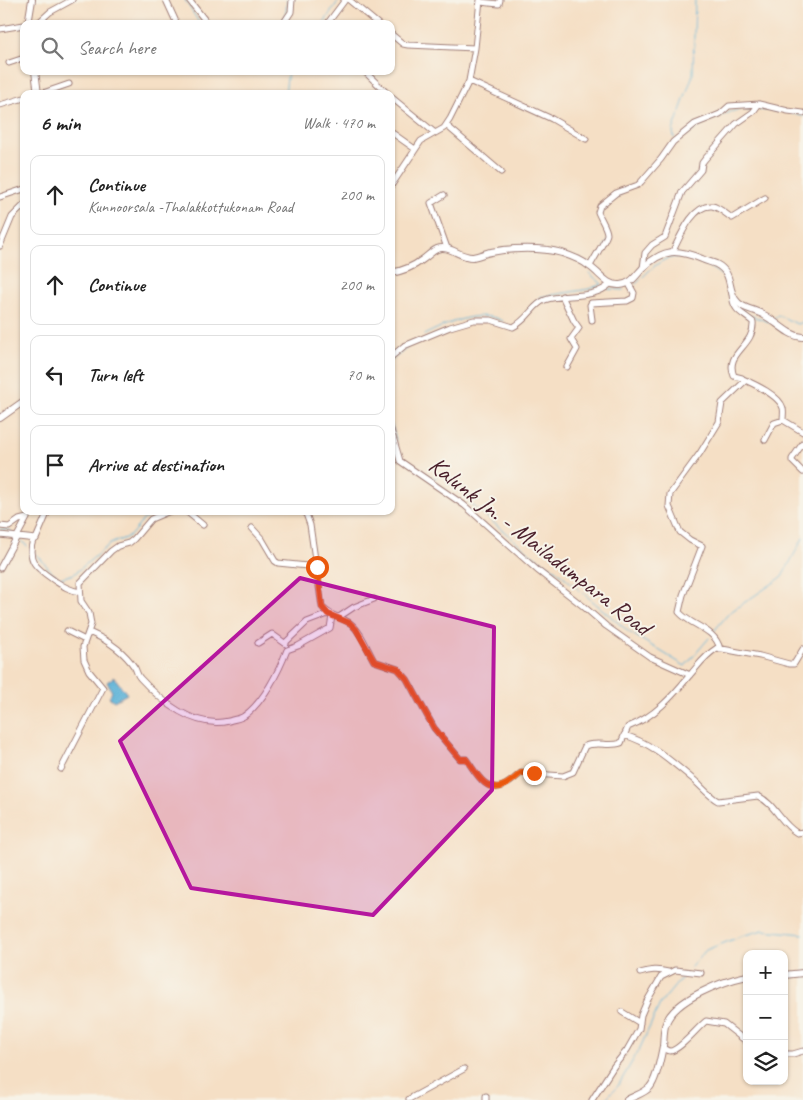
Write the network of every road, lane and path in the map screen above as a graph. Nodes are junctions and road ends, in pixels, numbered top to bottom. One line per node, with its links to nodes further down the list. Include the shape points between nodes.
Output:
1 (32, 0): 10 (main road)
2 (72, 0): 11 (street)
3 (166, 0): 12 (street)
4 (189, 0): 13 (street)
5 (292, 0): 14 (street, via 291,12)
6 (345, 0): 15 (street)
7 (349, 0): 16 (street)
8 (480, 1): 9 (street); 20 (street)
9 (500, 2)
10 (30, 20)
11 (42, 20)
12 (175, 20)
13 (204, 20)
14 (286, 20)
15 (330, 20)
16 (373, 20)
17 (20, 25): 18 (street)
18 (0, 29)
19 (395, 37): 20 (street, via 408,45)
20 (475, 48): 25 (street)
21 (20, 59): 22 (street)
22 (9, 63)
23 (36, 75): 27 (main road)
24 (368, 75): 29 (street)
25 (469, 80): 35 (street); 38 (street)
26 (70, 84): 28 (street)
27 (38, 90)
28 (51, 90)
29 (384, 90)
30 (20, 99): 33 (street)
31 (395, 100): 36 (street)
32 (759, 104): 34 (street); 50 (street, via 729,106 720,114 695,124 673,142 638,185 616,192 600,206 598,212 607,232); 51 (street, via 705,158 701,170 682,192 666,237 652,244 645,253)
33 (0, 105)
34 (803, 113)
35 (446, 125): 36 (street); 40 (street)
36 (435, 134): 39 (street, via 425,138)
37 (395, 135): 39 (street)
38 (586, 139)
39 (415, 149): 41 (street)
40 (501, 172)
41 (395, 180)
42 (20, 190): 44 (street)
43 (444, 195): 48 (street, via 431,203)
44 (0, 197)
45 (765, 198): 49 (street, via 732,218 714,206 704,207 688,221)
46 (20, 209): 47 (street, via 12,216)
47 (0, 246)
48 (448, 248): 50 (main road, via 467,257 507,250 561,253); 52 (main road, via 438,248 421,262)
49 (673, 251): 51 (main road); 55 (main road, via 717,265 728,274)
50 (590, 266): 53 (main road)
51 (643, 268): 54 (main road)
52 (395, 272)
53 (610, 284): 54 (main road); 56 (street, via 602,291)
54 (628, 284): 57 (street, via 634,293 633,298 591,303)
55 (732, 294): 58 (main road, via 746,309 759,312 790,333); 61 (street, via 732,304 752,322 753,329 732,362 734,376)
56 (562, 296): 59 (street, via 538,303 526,318 513,327 491,320 474,320 404,346); 60 (street, via 579,328 570,339 577,349)
57 (592, 320)
58 (803, 337)
59 (395, 354)
60 (567, 367)
61 (742, 378): 64 (street, via 780,402); 91 (street, via 742,385 722,403 719,422 700,453 670,494 669,506 680,532 702,546 679,612 711,634)
62 (20, 404): 63 (main road)
63 (0, 418)
64 (783, 420): 65 (street); 66 (street, via 774,424)
65 (803, 432)
66 (765, 440)
67 (803, 443): 69 (street, via 792,458)
68 (395, 446): 94 (street, Kalunk Jn. - Mailadumpara Road, via 400,461 464,505 606,626 650,657)
69 (803, 472)
70 (46, 515): 79 (street)
71 (160, 515): 82 (street, via 151,519 134,539 111,551 82,580)
72 (191, 515): 74 (street)
73 (306, 515): 80 (street)
74 (203, 525)
75 (0, 526): 78 (street, via 9,527 27,518)
76 (252, 528): 80 (street, via 274,561)
77 (0, 535): 78 (street)
78 (16, 537): 79 (street); 81 (street)
79 (34, 540): 82 (street, via 31,556 39,570 62,586)
80 (317, 567): 84 (street, via 322,607)
81 (0, 568)
82 (80, 592): 87 (street, via 81,601 89,613)
83 (374, 598): 85 (street)
84 (330, 615): 85 (street); 90 (street, via 307,622); 93 (street, via 330,628)
85 (339, 618): 95 (street, via 356,629 374,661 398,669 434,728 460,759 466,759 486,784 494,788 502,787 521,773 563,776 573,773 585,746 617,745)
86 (66, 631): 88 (street)
87 (89, 634): 88 (street); 93 (street, via 107,640 119,649 138,677 172,706 198,720 219,723 243,717 259,702)
88 (85, 640): 96 (street, via 84,660 103,688)
89 (258, 643): 90 (street, via 272,634)
90 (285, 643): 93 (street)
91 (720, 649): 92 (street, via 794,664); 94 (street, via 704,657)
92 (803, 649)
93 (287, 650)
94 (690, 675): 95 (street, via 674,694 646,719 628,727)
95 (624, 735): 97 (street, via 659,751 712,798 718,801 758,796 788,827 796,833)
96 (61, 769)
97 (803, 832)
98 (668, 972): 99 (street, via 679,969); 101 (street, via 651,970); 105 (street, via 655,986)
99 (700, 972)
100 (803, 972): 102 (main road)
101 (640, 974)
102 (788, 974)
103 (743, 977): 107 (main road, via 709,989 678,1006 665,1024)
104 (622, 1012): 105 (street)
105 (640, 1023): 113 (street, via 628,1050)
106 (744, 1040): 107 (street, via 724,1024 706,1021 680,1047 673,1051)
107 (663, 1048): 114 (main road, via 650,1087)
108 (803, 1051): 109 (street)
109 (788, 1054)
110 (464, 1069): 112 (street)
111 (405, 1100): 112 (street)
112 (410, 1100)
113 (592, 1100)
114 (627, 1100)

